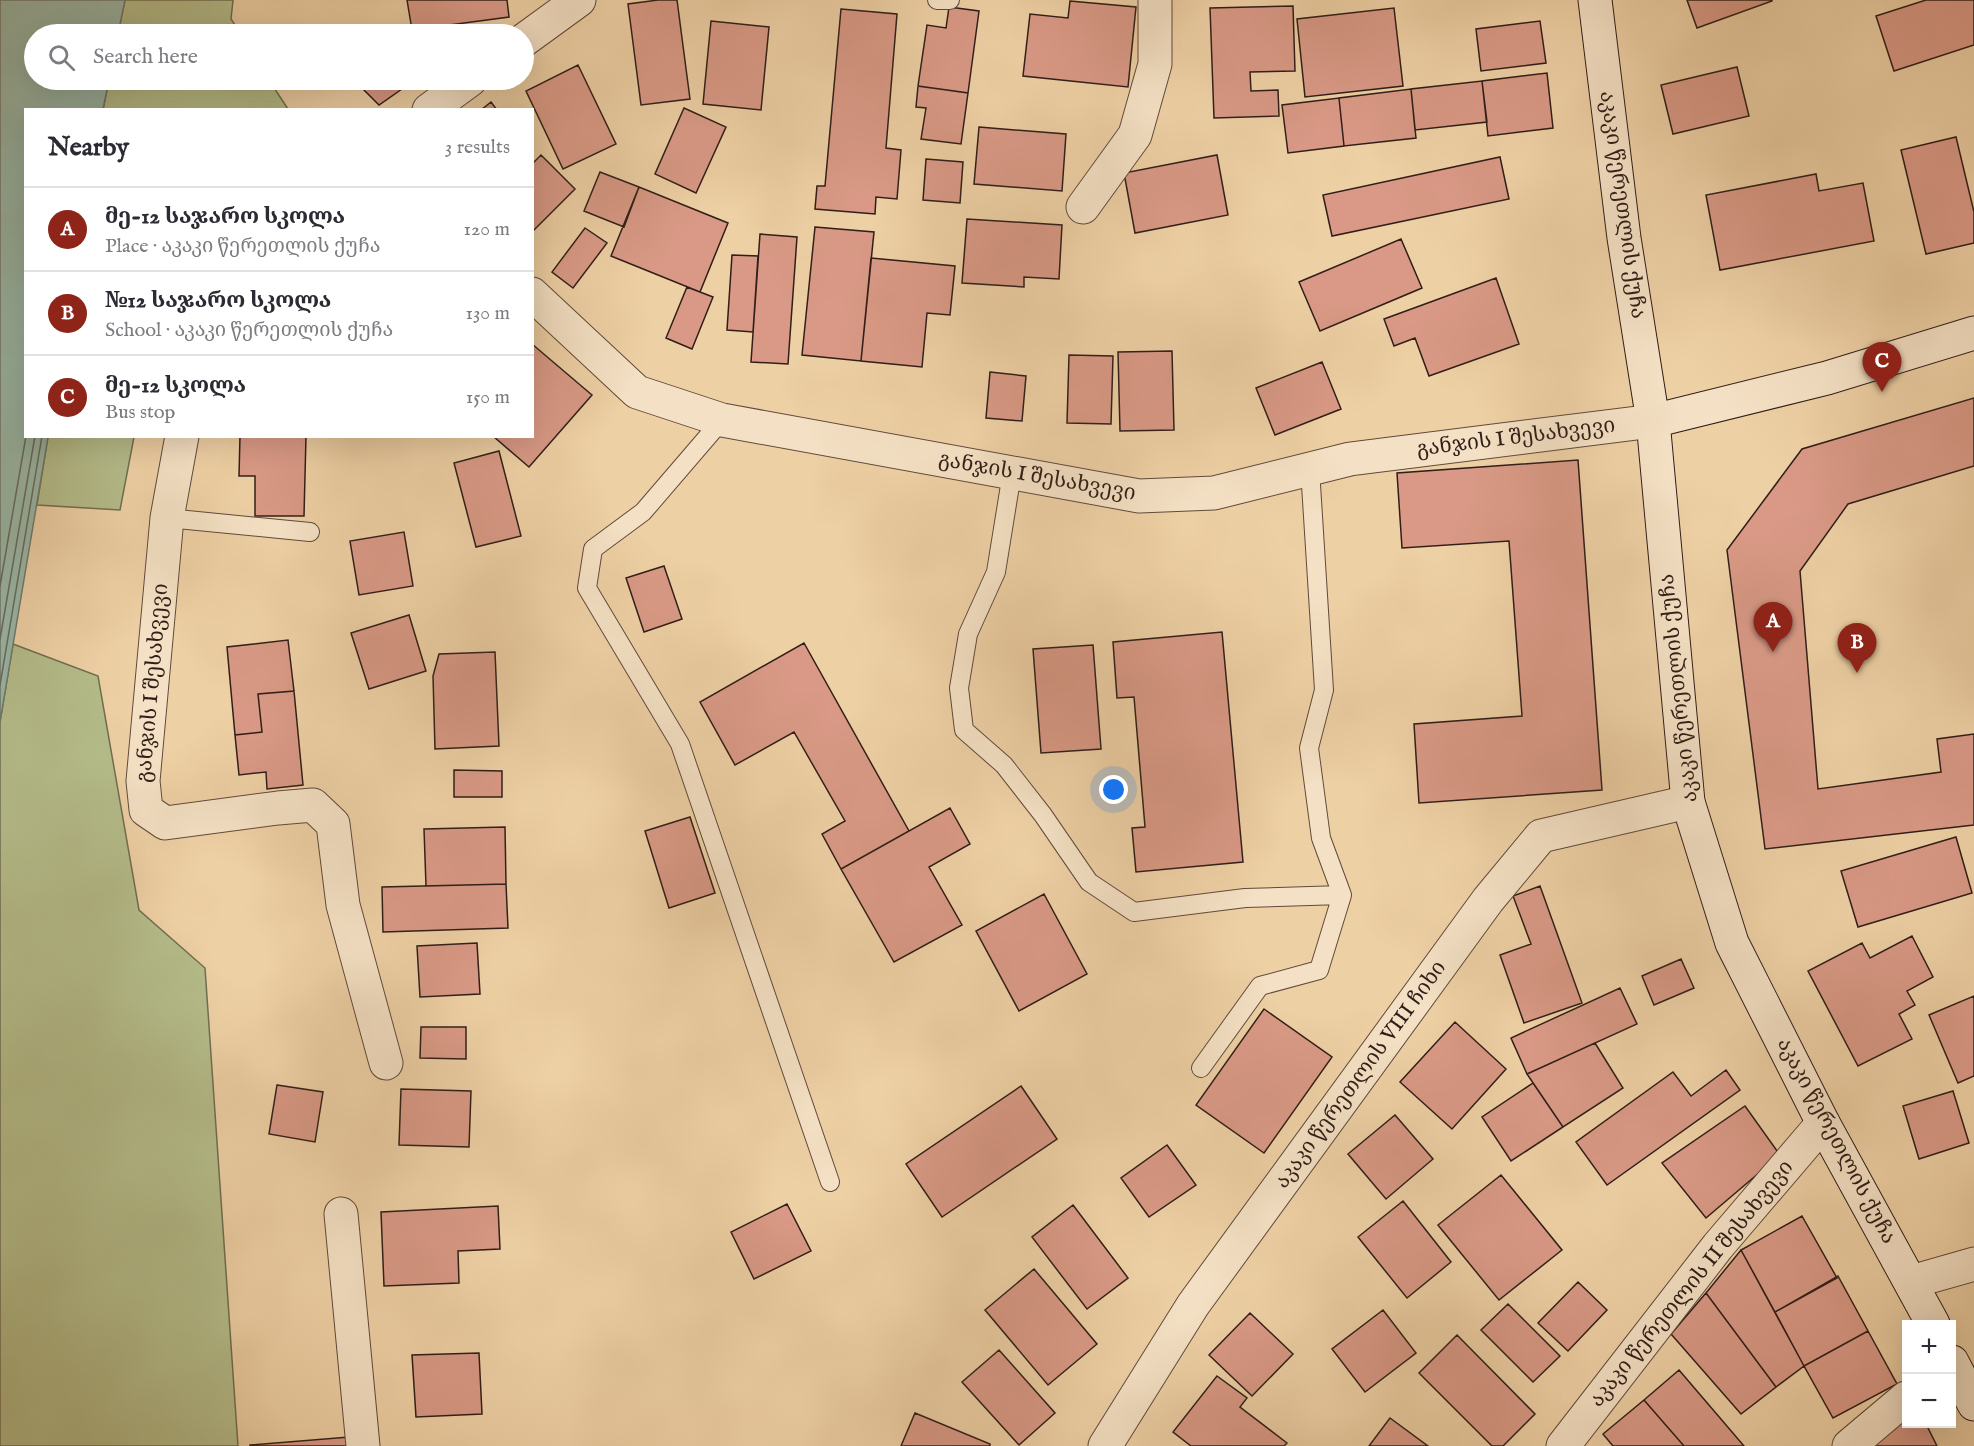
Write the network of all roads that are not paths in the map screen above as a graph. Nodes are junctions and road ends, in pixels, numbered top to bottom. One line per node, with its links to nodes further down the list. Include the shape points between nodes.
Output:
1 (579, 0): 6 (street)
2 (938, 0): 3 (lane)
3 (950, 0)
4 (1155, 0): 9 (street, via 1155,64 1134,135)
5 (1595, 0): 13 (street, აკაკი წერეთლის ქუჩა, via 1624,238)
6 (534, 33)
7 (456, 90): 8 (street)
8 (432, 108)
9 (1083, 207)
10 (534, 296): 12 (street, განჯის I შესახვევი, via 637,392)
11 (1974, 333): 13 (street, განჯის I შესახვევი, via 1827,378)
12 (722, 420): 16 (street, განჯის I შესახვევი); 24 (lane, via 643,512 593,549 586,588 680,744)
13 (1653, 421): 15 (street, განჯის I შესახვევი, via 1350,459); 19 (street, აკაკი წერეთლის ქუჩა)
14 (182, 438): 17 (street, განჯის I შესახვევი)
15 (1310, 469): 16 (street, განჯის I შესახვევი, via 1214,493 1139,496); 20 (lane, via 1324,690 1309,748 1320,838)
16 (1012, 473): 20 (lane, via 996,572 968,634 959,688 964,730 1004,765 1089,882 1134,912 1245,898)
17 (167, 518): 18 (lane); 21 (street, განჯის I შესახვევი, via 142,781 146,810 165,823 313,805 333,824 343,905)
18 (310, 532)
19 (1688, 802): 23 (street, აკაკი წერეთლის ქუჩა, via 1732,943); 33 (street, აკაკი წერეთლის VIII ჩიხი, via 1541,836 1488,900 1193,1305)
20 (1342, 895): 22 (lane, via 1319,969 1260,986)
21 (386, 1063)
22 (1201, 1068)
23 (1823, 1123): 27 (street, აკაკი წერეთლის ქუჩა); 34 (street, აკაკი წერეთლის II შესახვევი, via 1718,1246)
24 (830, 1182)
25 (341, 1214): 32 (street)
26 (1974, 1264): 27 (street)
27 (1911, 1281): 28 (street, აკაკი წერეთლის ქუჩა)
28 (1931, 1320)
29 (1956, 1370): 31 (street)
30 (1902, 1401): 35 (street)
31 (1974, 1404)
32 (363, 1446)
33 (1105, 1446)
34 (1563, 1446)
35 (1849, 1446)

